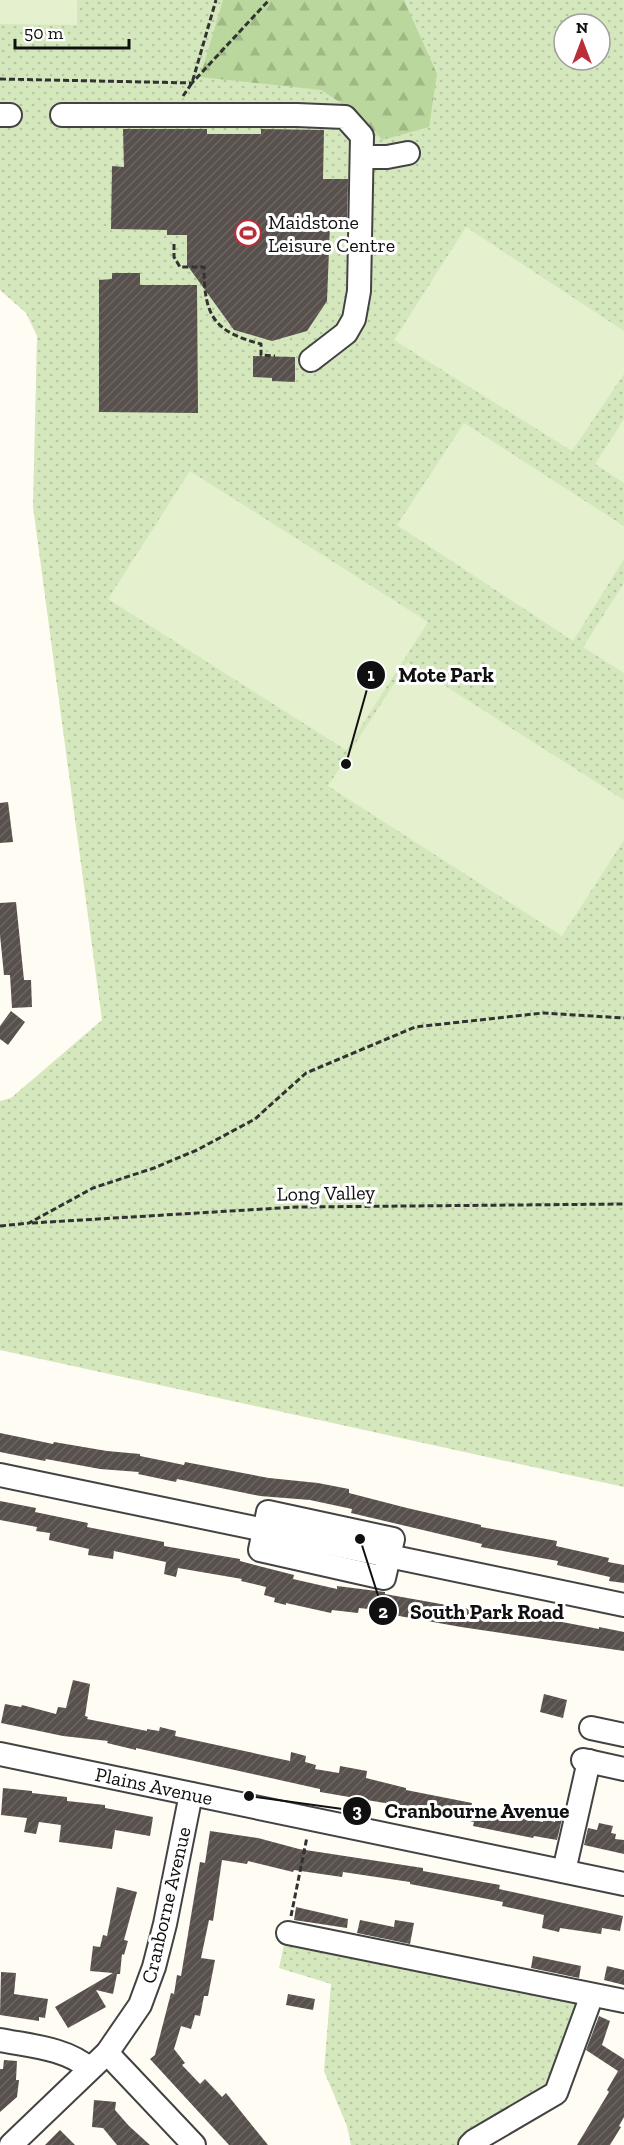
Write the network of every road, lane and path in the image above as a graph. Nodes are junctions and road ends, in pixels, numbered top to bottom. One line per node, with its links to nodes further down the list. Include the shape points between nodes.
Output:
1 (216, 0): 4 (path)
2 (268, 0): 4 (path)
3 (0, 79): 4 (path)
4 (192, 83): 6 (path)
5 (62, 115): 6 (street)
6 (170, 115): 8 (street, via 345,117 362,136)
7 (408, 153): 8 (street)
8 (362, 157): 11 (street, via 359,291 354,319 346,333)
9 (174, 244): 10 (path, via 174,257 180,267 204,267 206,302 222,328 238,338 261,344 261,355)
10 (275, 356)
11 (311, 360)
12 (624, 1018): 14 (path, via 543,1013 415,1027 306,1073 255,1119 197,1150 93,1188)
13 (624, 1204): 14 (path, Long Valley, via 297,1208)
14 (28, 1223): 15 (path, Long Valley)
15 (0, 1226)
16 (0, 1475): 17 (street)
17 (624, 1605)
18 (591, 1728): 19 (street)
19 (624, 1735)
20 (0, 1754): 22 (street, Plains Avenue)
21 (624, 1769): 24 (street, via 586,1760)
22 (191, 1794): 23 (street, Plains Avenue); 30 (street, Cranborne Avenue, via 154,1966 140,2005)
23 (311, 1818): 24 (street, Plains Avenue); 26 (path)
24 (564, 1871): 25 (street, Plains Avenue)
25 (624, 1884)
26 (288, 1932): 27 (street)
27 (591, 1995): 28 (street); 34 (street, via 556,2093)
28 (624, 2001)
29 (0, 2040): 31 (street, via 63,2053)
30 (107, 2053): 31 (street, Cranborne Avenue); 33 (street)
31 (90, 2069): 32 (street, Cranborne Avenue)
32 (11, 2145)
33 (194, 2145)
34 (470, 2145)

